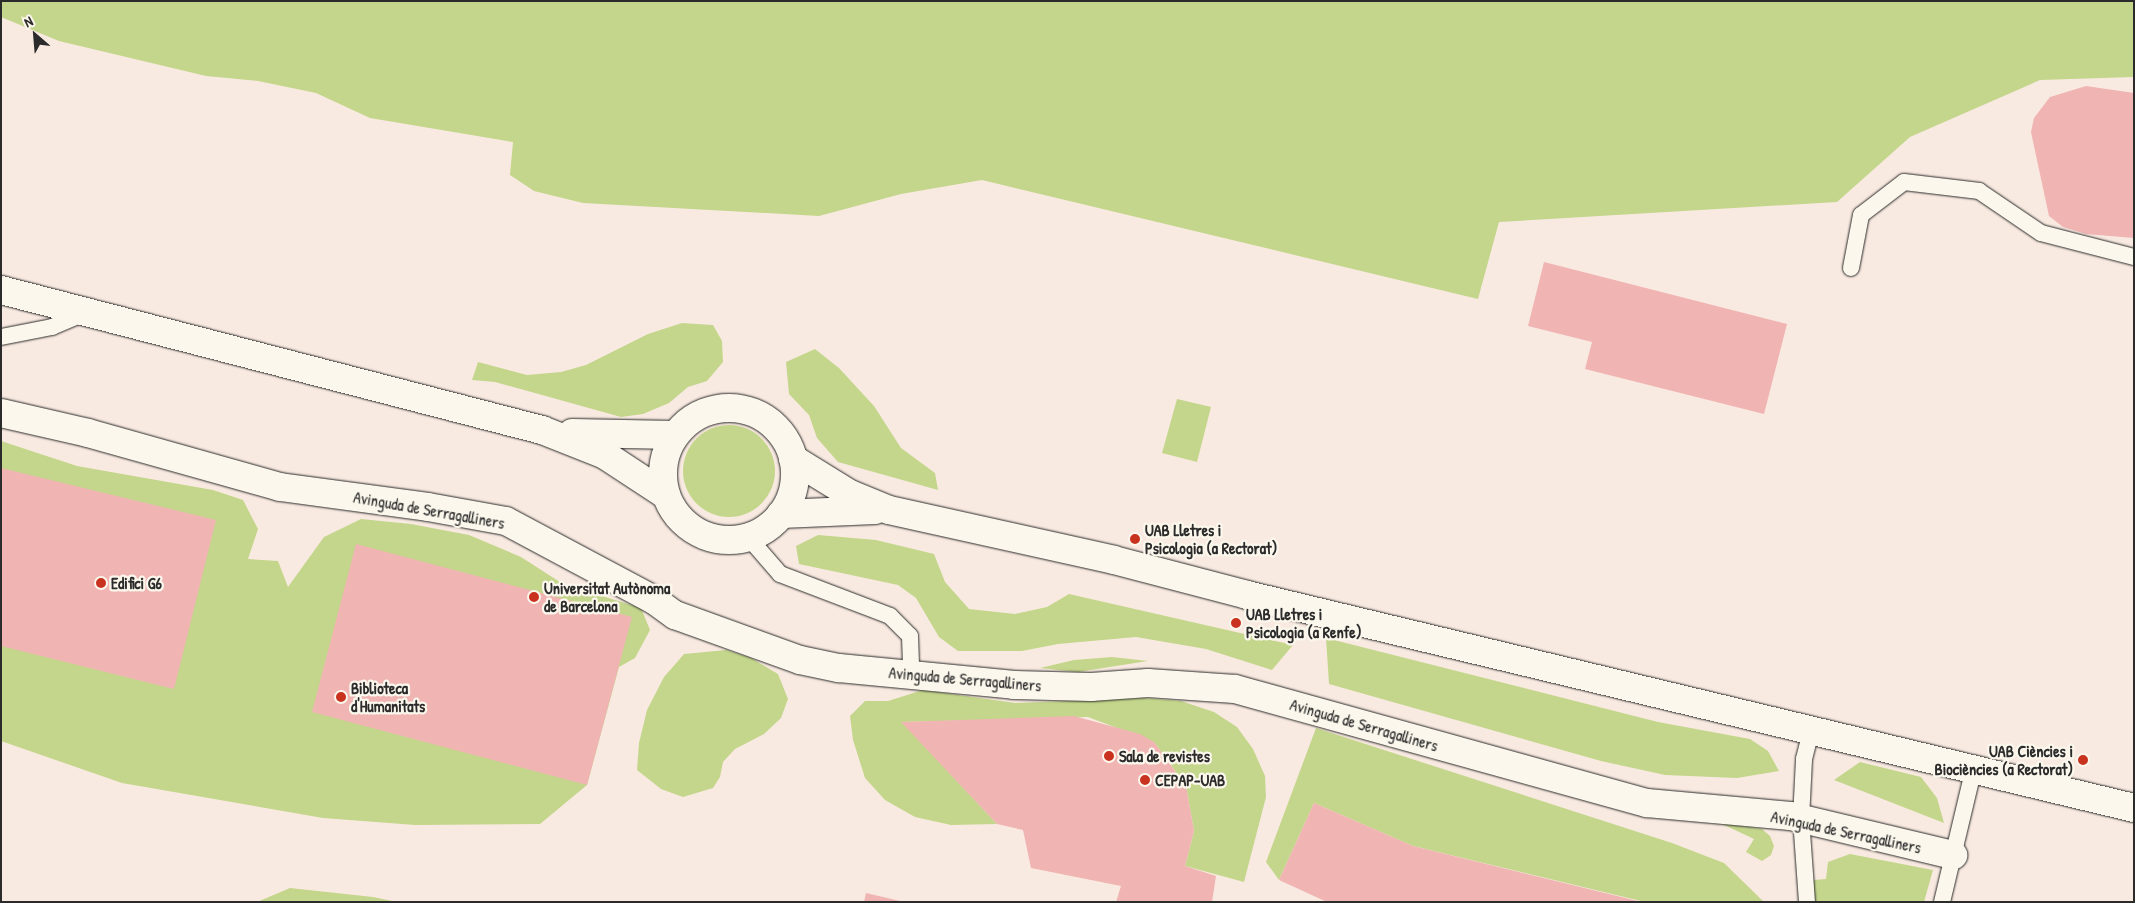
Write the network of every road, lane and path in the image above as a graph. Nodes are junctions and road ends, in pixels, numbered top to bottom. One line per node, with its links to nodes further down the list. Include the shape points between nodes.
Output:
1 (2134, 257): 2 (lane, via 2041,233 1979,191 1904,182 1861,215)
2 (1851, 268)
3 (1, 290): 4 (street)
4 (88, 312): 5 (lane, via 52,327); 7 (street)
5 (1, 336)
6 (1, 413): 14 (street, Avinguda de Serragalliners, via 98,436 280,487 506,521 654,600 675,615 709,629 800,660 839,668)
7 (542, 430): 8 (street, via 609,436); 10 (street, via 605,455)
8 (675, 435): 9 (street, via 702,413 718,408 742,409 757,414 776,428); 10 (street, via 663,463)
9 (794, 460): 11 (street, via 850,494); 12 (street, via 792,492)
10 (666, 494): 13 (street, via 682,521 698,533 728,540)
11 (889, 510): 12 (street); 15 (street, via 1114,560)
12 (781, 514): 13 (street, via 766,528)
13 (748, 537): 14 (lane, via 780,574 890,616 910,636)
14 (911, 674): 18 (street, Avinguda de Serragalliners, via 1014,685 1091,687 1148,683 1235,690 1647,803)
15 (1811, 730): 16 (street); 18 (lane, via 1804,759)
16 (1974, 768): 17 (street); 19 (lane)
17 (2134, 808)
18 (1802, 819): 19 (street, Avinguda de Serragalliners); 20 (lane)
19 (1953, 855): 21 (lane)
20 (1807, 902)
21 (1942, 902)

